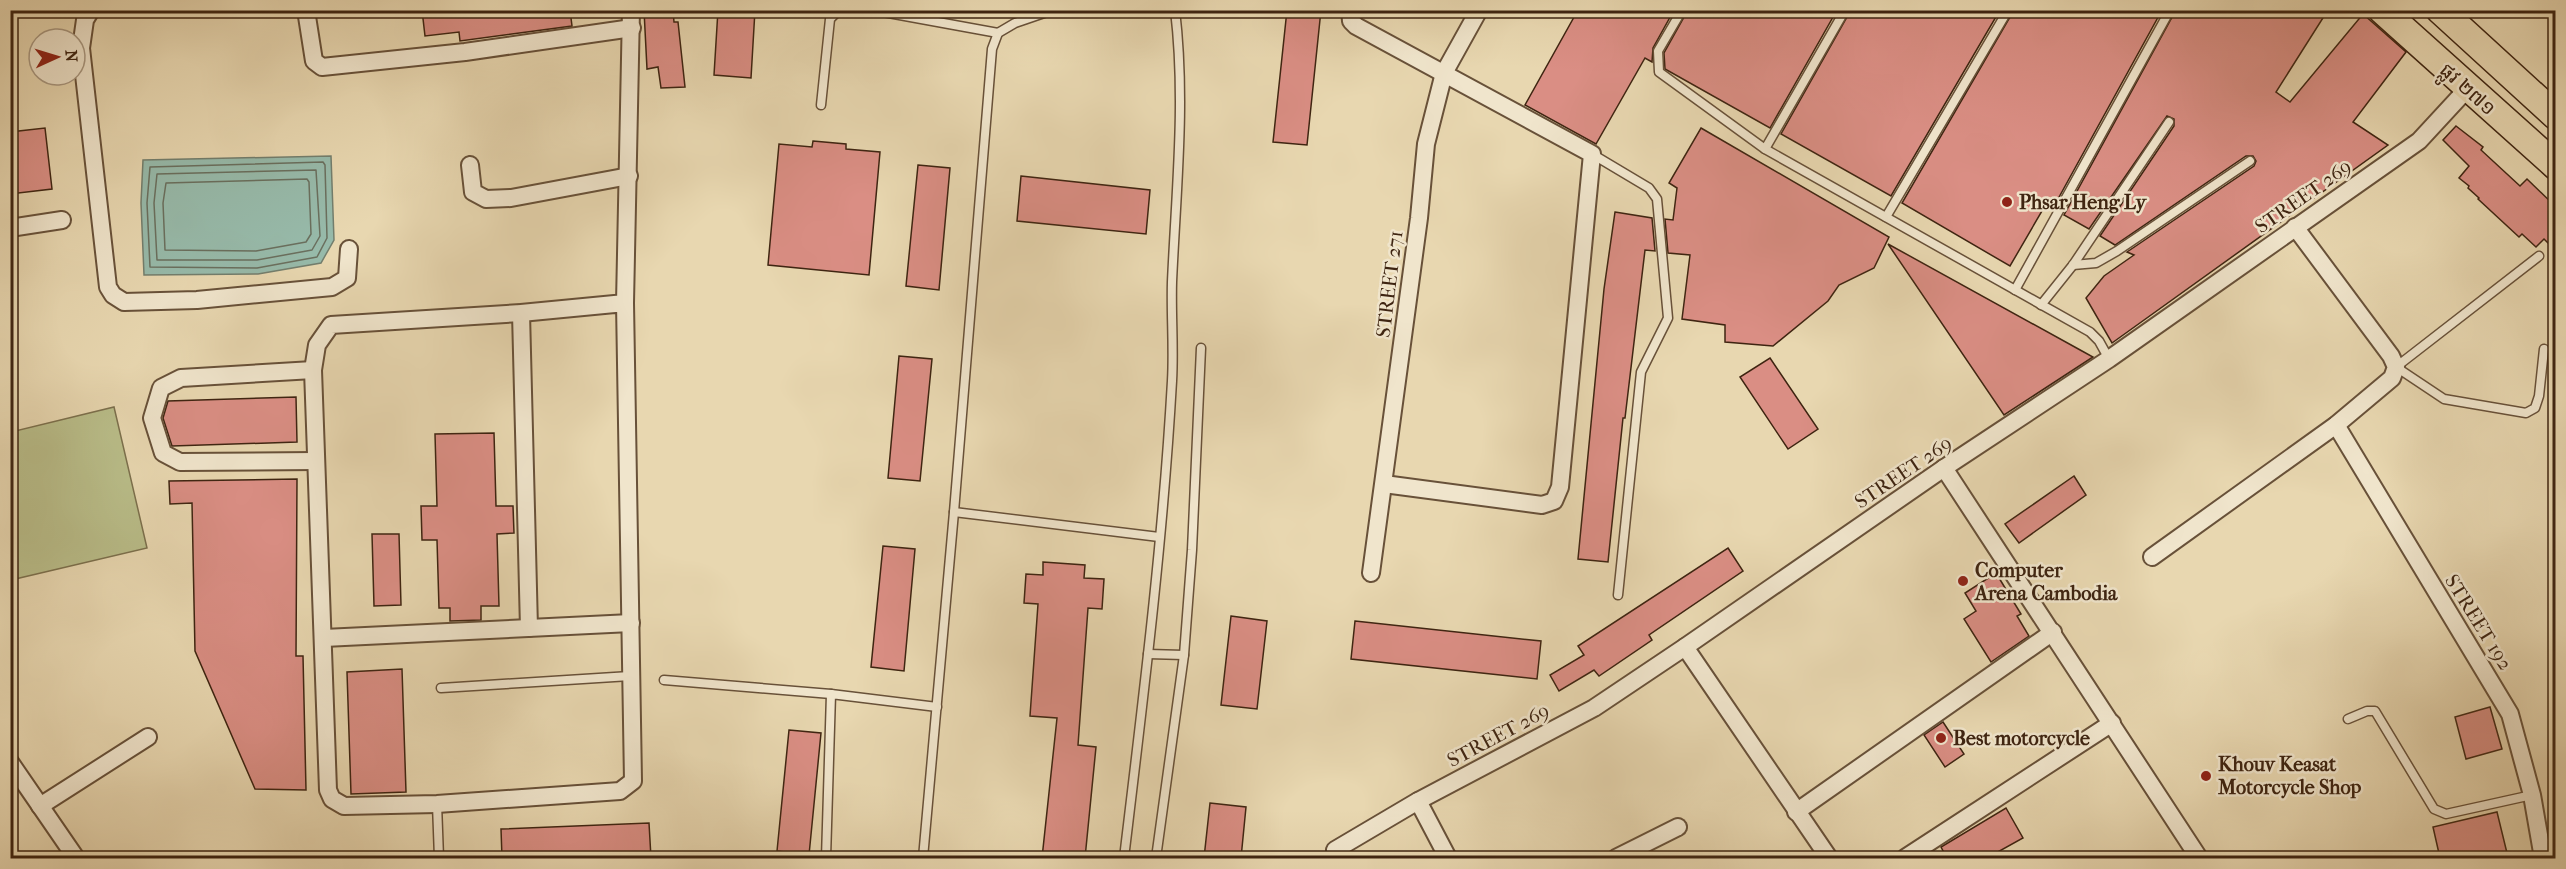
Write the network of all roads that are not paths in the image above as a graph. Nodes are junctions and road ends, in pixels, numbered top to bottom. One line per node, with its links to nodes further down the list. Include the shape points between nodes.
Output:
1 (91, 10): 33 (street, via 85,20 81,48 112,294 124,302 165,301 332,287 347,278)
2 (306, 10): 16 (street, via 314,62 322,68)
3 (631, 10): 16 (street)
4 (839, 10): 20 (lane, via 830,19)
5 (872, 10): 17 (lane)
6 (1053, 10): 17 (lane)
7 (1175, 10): 50 (lane, via 1180,51 1180,146 1172,283 1173,380)
8 (1350, 10): 18 (street, via 1356,26)
9 (1479, 10): 18 (street, STREET 271)
10 (1682, 10): 23 (lane, via 1658,51 1659,72)
11 (1845, 10): 23 (lane)
12 (2008, 10): 29 (lane)
13 (2170, 10): 36 (lane)
14 (2382, 10): 19 (main road, ផ្លូវ ២៧១)
15 (2440, 10): 21 (main road, ផ្លូវ ២៧១)
16 (632, 28): 28 (street)
17 (998, 33): 49 (lane, via 992,49)
18 (1444, 73): 24 (street); 48 (street, STREET 271, via 1426,144)
19 (2468, 89): 27 (main road, ផ្លូវ ២៧១); 31 (street, STREET 269, via 2419,141)
20 (821, 105)
21 (2556, 116)
22 (2169, 122): 35 (lane)
23 (1765, 149): 29 (lane)
24 (1592, 154): 48 (street, via 1560,487 1554,501 1542,505); 53 (lane, via 1649,188 1657,199 1668,318 1641,372)
25 (2250, 161): 35 (lane, via 2117,251 2096,262)
26 (470, 165): 28 (street, via 473,192 486,199)
27 (2556, 166)
28 (629, 176): 37 (street)
29 (1886, 217): 36 (lane)
30 (63, 220): 32 (street)
31 (2295, 227): 42 (street, STREET 269); 43 (street)
32 (10, 228)
33 (349, 249)
34 (2539, 256): 43 (lane)
35 (2073, 265): 38 (lane)
36 (2015, 290): 38 (lane)
37 (625, 303): 39 (street); 54 (street)
38 (2041, 305): 42 (lane, via 2090,332)
39 (521, 313): 44 (street, via 331,325 317,345); 55 (street)
40 (1201, 348): 60 (lane)
41 (2544, 349): 43 (lane, via 2539,396 2535,408 2526,413 2444,399)
42 (2109, 359): 47 (street, STREET 269)
43 (2396, 367): 45 (street, via 2392,378)
44 (313, 370): 46 (street); 46 (street, via 182,378 161,388 152,418 163,453 180,462)
45 (2337, 425): 51 (street); 71 (street, STREET 192, via 2498,691 2510,714)
46 (316, 460): 57 (street)
47 (1944, 468): 56 (street); 58 (street, STREET 269)
48 (1384, 484): 52 (street, STREET 271)
49 (954, 512): 50 (lane); 65 (lane)
50 (1159, 537): 59 (lane)
51 (2152, 557)
52 (1371, 573)
53 (1618, 596)
54 (631, 623): 55 (street); 61 (street)
55 (529, 628): 57 (street)
56 (2053, 632): 67 (street); 75 (street)
57 (324, 638): 73 (street, via 328,790 332,799 344,806 363,807)
58 (1685, 647): 72 (street, STREET 269, via 1594,708); 75 (street)
59 (1148, 654): 60 (lane); 82 (lane)
60 (1184, 655): 83 (lane)
61 (630, 676): 63 (lane); 73 (street, via 633,781 621,791)
62 (664, 680): 64 (lane)
63 (441, 688)
64 (831, 694): 65 (lane); 80 (lane)
65 (937, 707): 81 (lane)
66 (2348, 719): 71 (lane, via 2375,711 2439,813)
67 (2112, 723): 87 (street); 88 (street)
68 (148, 737): 74 (street)
69 (10, 762): 70 (street)
70 (16, 781): 74 (street)
71 (2532, 795): 89 (street, STREET 192)
72 (1418, 801): 77 (street, STREET 269); 84 (street)
73 (437, 804): 79 (lane)
74 (40, 806): 78 (street)
75 (1796, 812): 86 (street)
76 (1678, 827): 85 (street)
77 (1335, 850)
78 (76, 858)
79 (439, 858)
80 (826, 858)
81 (922, 858)
82 (1124, 858)
83 (1156, 858)
84 (1448, 858)
85 (1616, 858)
86 (1829, 858)
87 (1905, 858)
88 (2199, 858)
89 (2542, 858)

